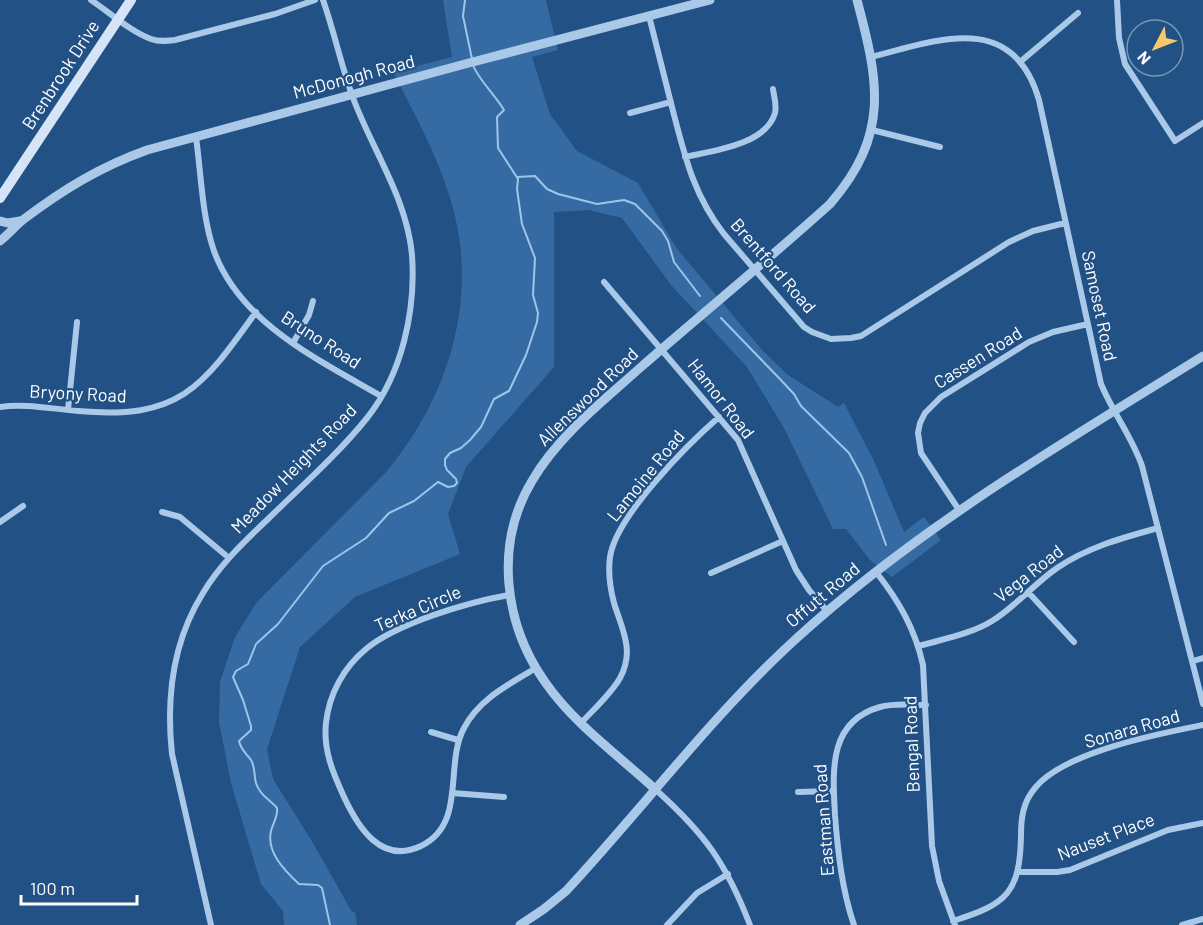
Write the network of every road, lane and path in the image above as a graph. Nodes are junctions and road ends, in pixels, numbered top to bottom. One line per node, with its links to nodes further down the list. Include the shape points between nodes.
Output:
1 (91, 0): 10 (street)
2 (130, 0): 10 (main road, Brenbrook Drive)
3 (315, 0): 10 (street, via 175,40 151,39)
4 (323, 0): 14 (street, Meadow Heights Road)
5 (710, 0): 9 (street, McDonogh Road)
6 (857, 0): 11 (street, Allenswood Road)
7 (1117, 0): 17 (street, via 1125,64 1175,141)
8 (1078, 13): 12 (street)
9 (649, 16): 14 (street, McDonogh Road); 15 (street, Brentford Road)
10 (118, 18): 22 (main road, Brenbrook Drive)
11 (871, 57): 12 (street, Samoset Road, via 942,39 967,37 995,44); 18 (street, Allenswood Road, via 876,99)
12 (1020, 62): 25 (street, Samoset Road, via 1035,85)
13 (773, 89): 21 (street, via 775,113 757,135 741,144)
14 (352, 95): 19 (street, McDonogh Road); 36 (street, Meadow Heights Road, via 402,209 411,254 412,288 404,339)
15 (671, 102): 16 (street); 21 (street, Brentford Road)
16 (630, 112)
17 (1203, 123)
18 (872, 130): 20 (street); 27 (street, Allenswood Road, via 842,191)
19 (196, 137): 23 (street, McDonogh Road, via 147,150 99,169); 30 (street, Bruno Road, via 213,249 228,279)
20 (940, 147)
21 (685, 158): 27 (street, Brentford Road, via 713,220)
22 (0, 198)
23 (22, 220): 24 (street); 26 (street, McDonogh Road)
24 (0, 221)
25 (1065, 223): 27 (street, Brentford Road, via 1009,242 870,331 851,339 831,339 804,327); 32 (street, Samoset Road)
26 (0, 241)
27 (754, 270): 34 (street, Allenswood Road)
28 (604, 282): 34 (street, Hamor Road)
29 (312, 301): 33 (street)
30 (256, 312): 33 (street, Bruno Road); 38 (street, Bryony Road, via 205,379 173,400 121,413)
31 (77, 322): 38 (street)
32 (1088, 324): 39 (street, Samoset Road, via 1101,384); 42 (street, Cassen Road, via 1029,342 941,397 925,413 918,433 921,453)
33 (293, 344): 36 (street, Bruno Road)
34 (662, 349): 40 (street, Hamor Road); 51 (street, Allenswood Road, via 562,442 531,482 521,503 510,548)
35 (1203, 356): 39 (street, Offutt Road)
36 (381, 396): 47 (street, Meadow Heights Road, via 352,436)
37 (0, 407): 38 (street, Bryony Road)
38 (68, 410)
39 (1114, 412): 42 (street, Offutt Road); 45 (street, Samoset Road, via 1137,452)
40 (719, 417): 46 (street, Hamor Road, via 738,441); 60 (street, Lamoine Road, via 683,450 629,516 615,540 610,586 626,636 627,657 615,686)
41 (23, 506): 44 (street)
42 (959, 510): 48 (street, Offutt Road)
43 (162, 512): 47 (street, via 180,517)
44 (0, 522)
45 (1158, 528): 50 (street, Vega Road, via 1090,549 1057,568); 56 (street, Samoset Road)
46 (783, 541): 49 (street); 52 (street, Hamor Road, via 802,580)
47 (229, 558): 74 (street, Meadow Heights Road, via 202,593 189,621 177,654 170,700 172,754)
48 (876, 572): 52 (street, Offutt Road); 54 (street, Bengal Road, via 904,610)
49 (711, 573)
50 (1028, 592): 53 (street); 54 (street, Vega Road, via 992,621)
51 (509, 595): 57 (street, Allenswood Road, via 521,637); 67 (street, Terka Circle, via 462,605 382,637 343,674 329,707 326,742 333,773 356,822 372,840 391,850 421,846 446,823)
52 (827, 612): 64 (street, Offutt Road, via 758,675)
53 (1074, 642)
54 (919, 646): 59 (street, Bengal Road)
55 (1203, 658): 56 (street)
56 (1193, 661): 58 (street, Samoset Road)
57 (536, 668): 60 (street, Allenswood Road); 63 (street, Terka Circle, via 486,700 469,718)
58 (1203, 704)
59 (926, 705): 65 (street, Eastman Road, via 879,707 856,720 835,751); 73 (street, Bengal Road, via 932,846 939,882)
60 (581, 723): 64 (street, Allenswood Road)
61 (1203, 725): 70 (street, Sonara Road, via 1127,742 1065,766 1042,780 1023,810)
62 (430, 732): 63 (street)
63 (458, 740): 67 (street, Terka Circle)
64 (656, 789): 71 (street, Allenswood Road, via 696,827); 75 (street, Offutt Road, via 566,891)
65 (834, 791): 66 (street); 78 (street, Eastman Road, via 841,877)
66 (798, 792)
67 (452, 793): 68 (street)
68 (504, 797)
69 (1203, 823): 70 (street, Nauset Place, via 1167,830 1070,870)
70 (1018, 872): 73 (street, Sonara Road, via 1001,900)
71 (728, 874): 76 (street, via 697,893); 77 (street, Allenswood Road)
72 (1203, 919): 79 (street)
73 (954, 923)
74 (211, 925)
75 (520, 925)
76 (667, 925)
77 (750, 925)
78 (854, 925)
79 (1182, 925)

